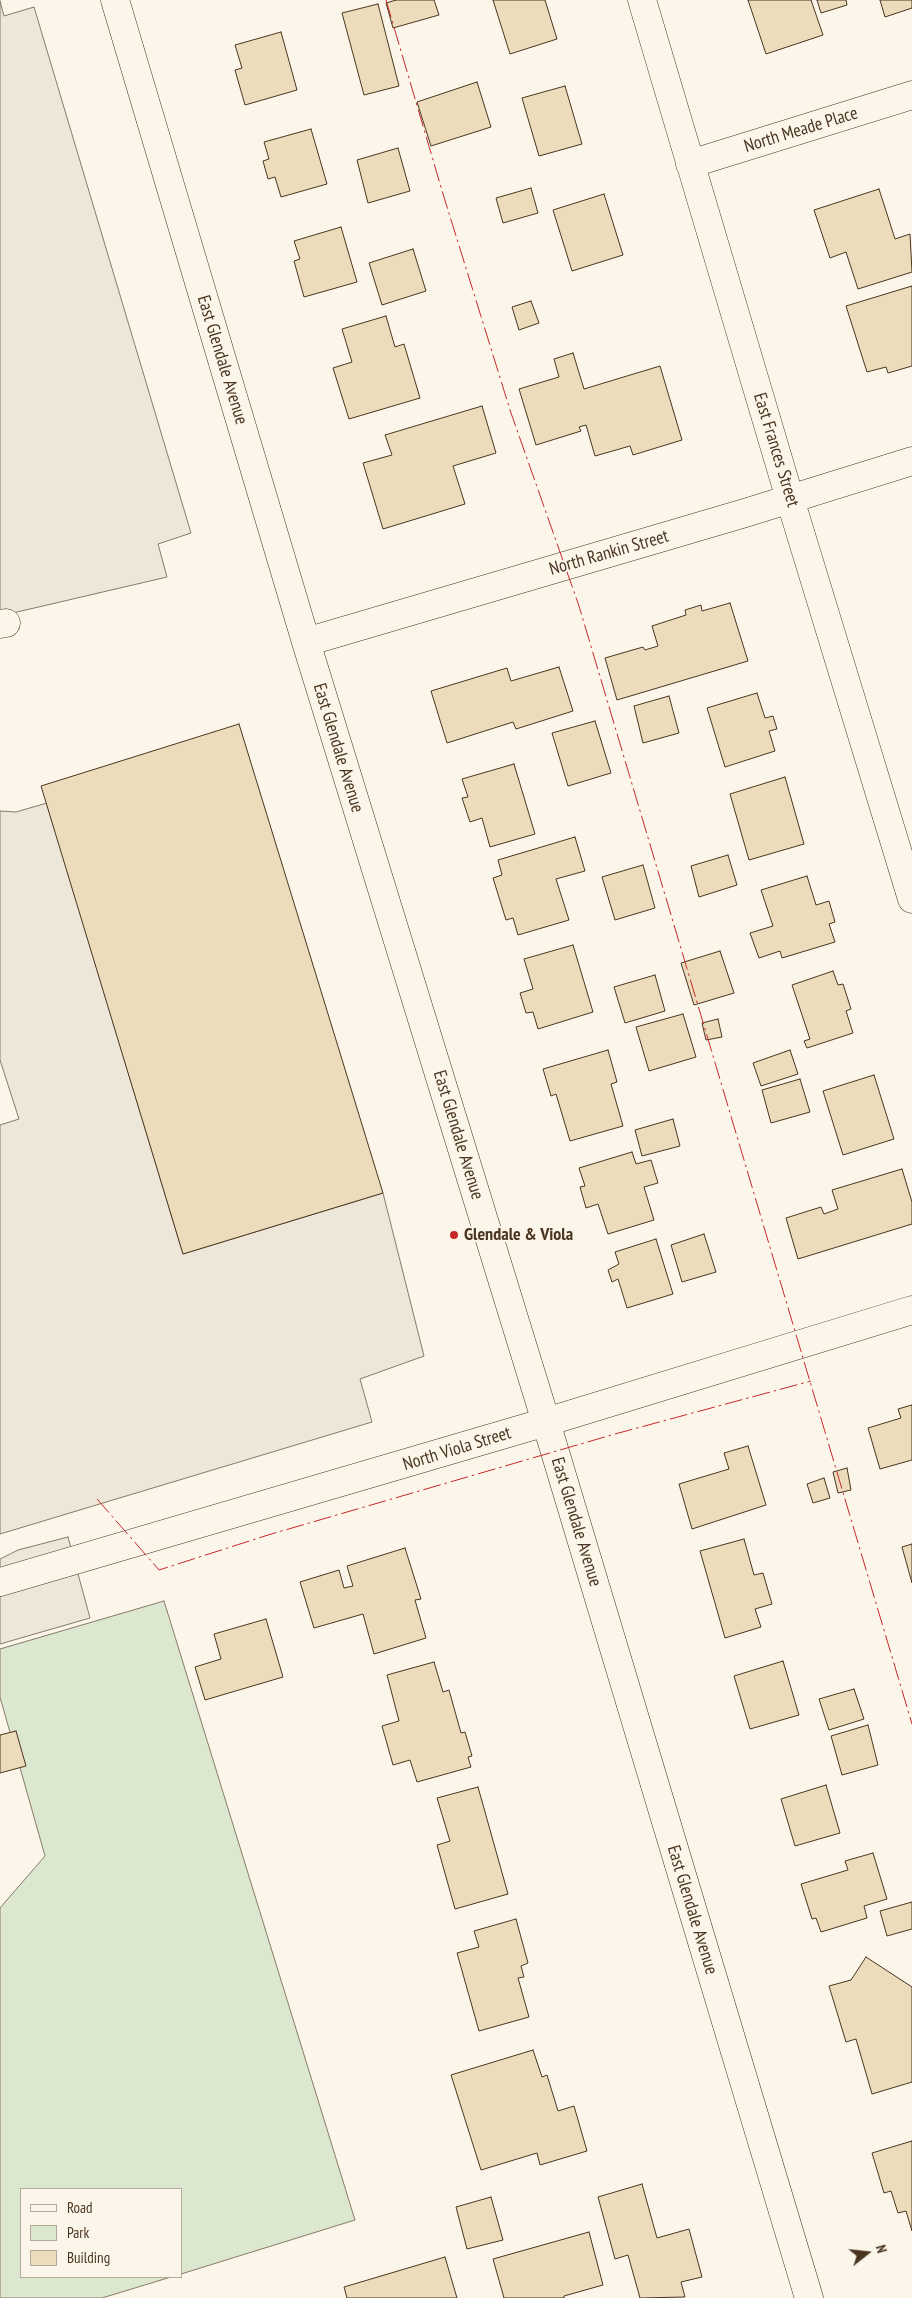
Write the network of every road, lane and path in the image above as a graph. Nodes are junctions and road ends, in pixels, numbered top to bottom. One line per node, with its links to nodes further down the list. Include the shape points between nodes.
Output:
1 (115, 0): 7 (street, East Glendale Avenue)
2 (642, 0): 4 (street, East Frances Street)
3 (912, 95): 4 (street, North Meade Place)
4 (690, 164): 6 (street, East Frances Street)
5 (912, 461): 6 (street, North Rankin Street)
6 (790, 499): 7 (street, North Rankin Street); 8 (street, East Frances Street)
7 (306, 642): 10 (street, East Glendale Avenue)
8 (912, 898)
9 (912, 1310): 10 (street, North Viola Street)
10 (546, 1422): 11 (street, North Viola Street); 12 (street, East Glendale Avenue)
11 (0, 1582)
12 (809, 2298)

